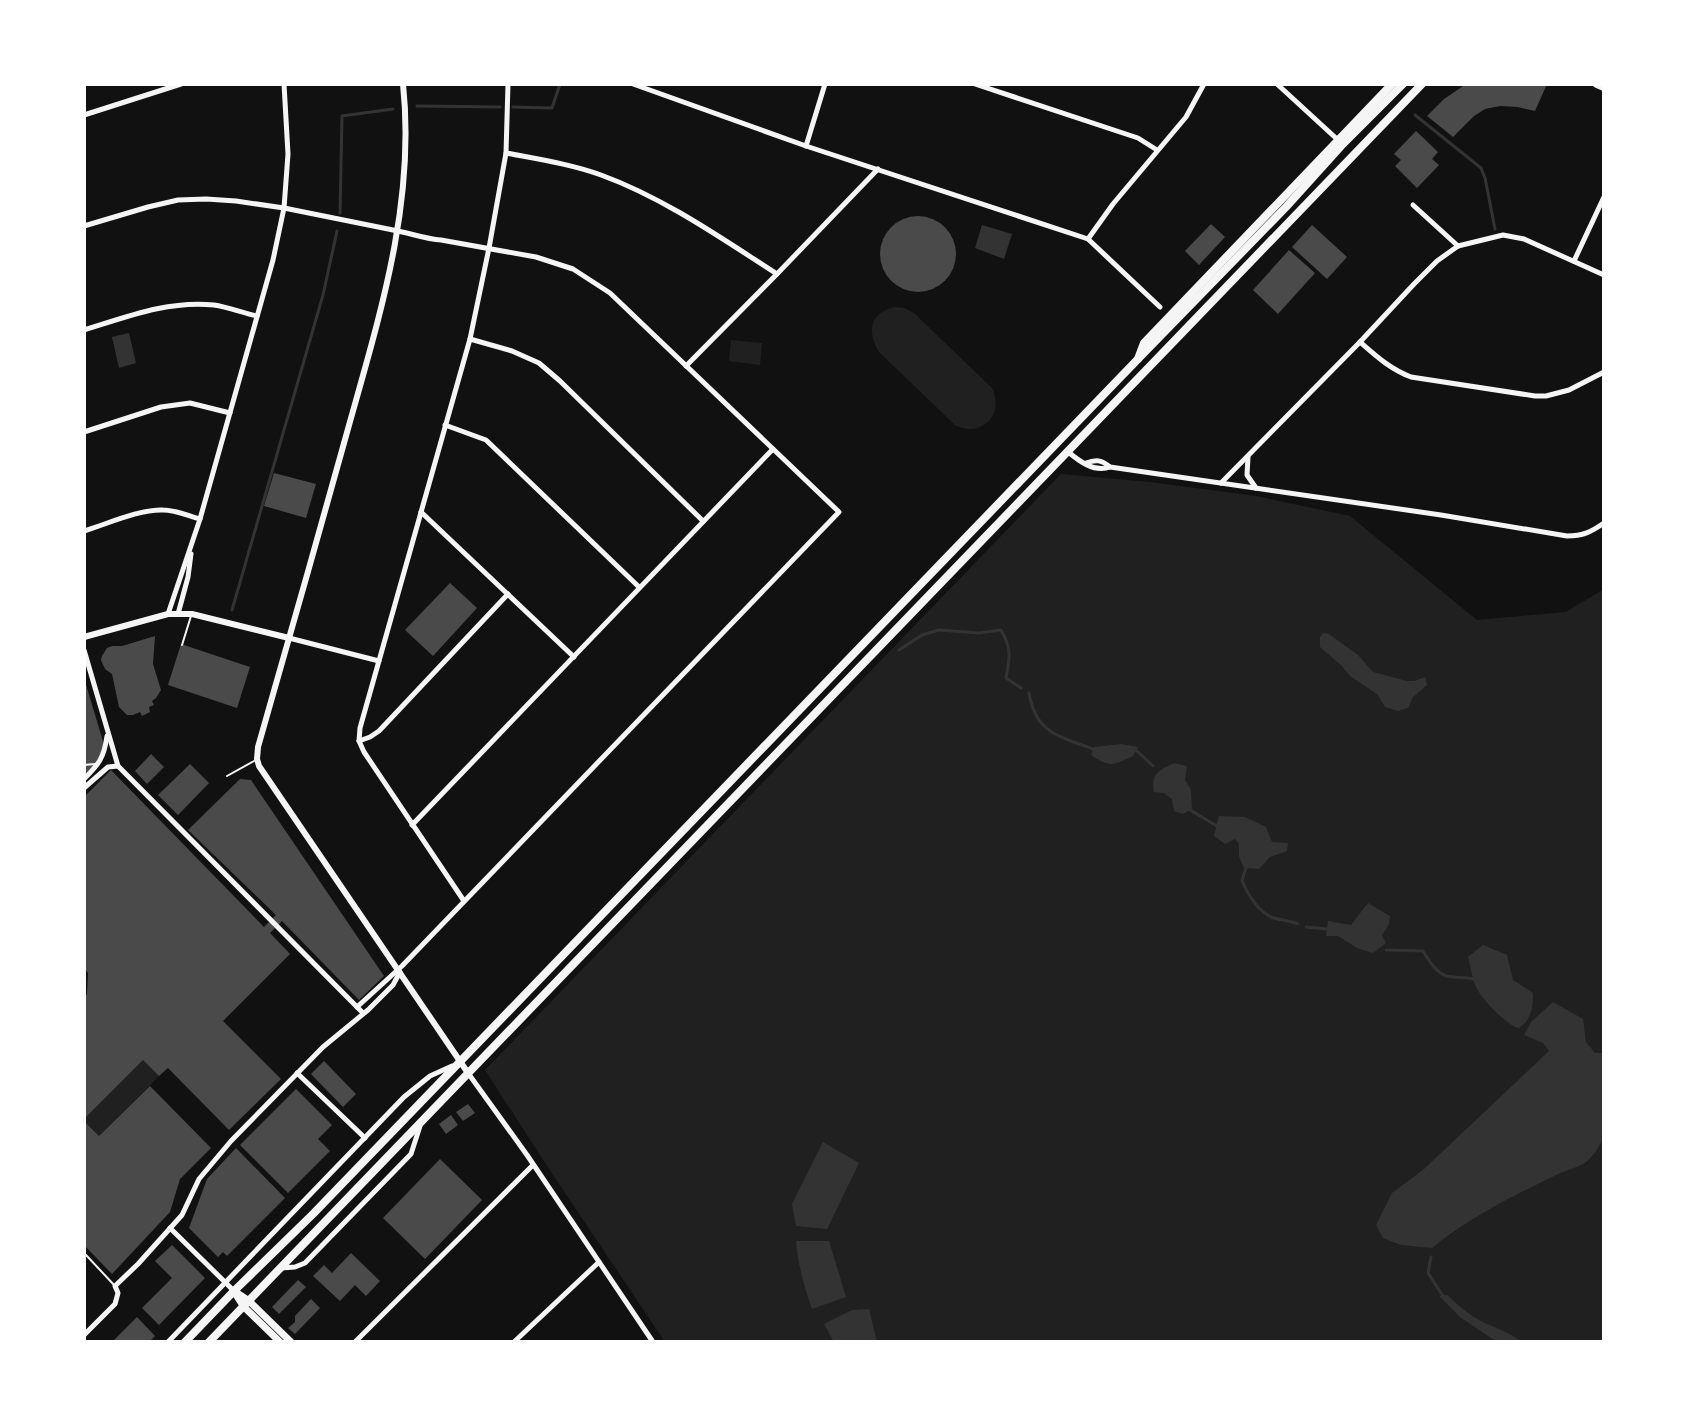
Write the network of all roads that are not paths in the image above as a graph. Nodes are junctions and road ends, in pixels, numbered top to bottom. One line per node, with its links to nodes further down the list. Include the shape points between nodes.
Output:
1 (181, 84): 15 (street)
2 (284, 84): 26 (street)
3 (403, 84): 31 (street, via 406,173)
4 (508, 84): 19 (street)
5 (633, 84): 17 (street)
6 (825, 84): 17 (street)
7 (975, 84): 18 (street, via 1138,138)
8 (1204, 84): 18 (street, via 1186,117)
9 (1277, 84): 16 (street)
10 (1392, 84): 16 (main road)
11 (1403, 84): 43 (main road)
12 (1422, 84): 24 (main road)
13 (1597, 84): 14 (main road)
14 (1604, 87)
15 (84, 115)
16 (1339, 140): 21 (main road)
17 (806, 146): 20 (street)
18 (1157, 150): 32 (street)
19 (506, 153): 34 (street); 36 (street, via 599,174 636,190)
20 (878, 169): 32 (street); 36 (street)
21 (1289, 190): 23 (main road); 24 (main road, via 1292,199)
22 (1604, 197): 35 (street)
23 (1275, 205): 27 (main road); 28 (main road, via 1287,210)
24 (1305, 205): 28 (main road)
25 (1413, 205): 33 (street)
26 (284, 208): 29 (street, via 178,200); 31 (street); 39 (street)
27 (1266, 215): 30 (main road, via 1270,226); 43 (main road, via 1144,343)
28 (1290, 221): 30 (main road)
29 (84, 226)
30 (1281, 230): 50 (main road)
31 (398, 231): 34 (street); 66 (street, via 381,311)
32 (1088, 239): 38 (street)
33 (1458, 246): 35 (street, via 1503,235); 42 (street)
34 (489, 248): 41 (street); 44 (street, via 573,269 610,293)
35 (1574, 261): 37 (street)
36 (777, 274): 44 (street)
37 (1604, 275)
38 (1160, 307)
39 (257, 316): 40 (street, via 216,305 178,304); 46 (street)
40 (84, 330)
41 (470, 339): 47 (street); 56 (street, via 539,363)
42 (1360, 342): 45 (street, via 1395,371 1411,377 1514,394 1557,394); 51 (street)
43 (1138, 359): 85 (main road)
44 (686, 366): 49 (street)
45 (1604, 372)
46 (230, 413): 48 (street, via 190,403); 55 (street)
47 (445, 425): 54 (street); 60 (street, via 486,440)
48 (84, 432)
49 (773, 449): 56 (street); 81 (street, via 839,512)
50 (1067, 451): 52 (street, via 1092,468); 87 (main road)
51 (1248, 456): 52 (street); 53 (street, via 1247,475)
52 (1221, 484): 53 (street)
53 (1257, 490): 57 (street, via 1567,536 1580,536)
54 (421, 512): 61 (street); 70 (street)
55 (200, 519): 58 (street, via 159,509); 59 (street)
56 (703, 521): 60 (street)
57 (1604, 523)
58 (84, 531)
59 (192, 546): 62 (street); 63 (street)
60 (639, 587): 69 (street)
61 (508, 594): 69 (street); 72 (street, via 379,731)
62 (168, 614): 63 (street); 65 (street)
63 (178, 614): 64 (street)
64 (192, 614): 66 (street); 67 (lane)
65 (84, 637)
66 (289, 638): 70 (street); 73 (street)
67 (182, 645)
68 (84, 650): 71 (street)
69 (574, 657): 80 (street)
70 (379, 661): 72 (street)
71 (108, 731): 74 (street); 76 (street)
72 (359, 741): 80 (street)
73 (257, 759): 77 (lane); 82 (street)
74 (100, 763): 75 (lane); 78 (street)
75 (84, 765)
76 (118, 766): 79 (street, via 108,767); 83 (street)
77 (227, 776)
78 (84, 779)
79 (84, 788)
80 (412, 825): 81 (street)
81 (464, 901): 82 (street)
82 (400, 969): 83 (street); 84 (street, via 393,985); 85 (street)
83 (357, 1007): 84 (street)
84 (363, 1013): 86 (street)
85 (461, 1062): 87 (street); 89 (street, via 430,1076); 97 (main road)
86 (297, 1073): 89 (street); 91 (street, via 204,1172)
87 (468, 1073): 88 (main road); 90 (street)
88 (420, 1122): 94 (main road); 94 (street, via 411,1154 305,1263)
89 (365, 1138): 95 (street)
90 (533, 1165): 93 (street); 106 (street)
91 (170, 1228): 95 (street); 96 (street)
92 (86, 1255): 96 (lane)
93 (599, 1262): 107 (street); 108 (street)
94 (281, 1268): 98 (main road)
95 (225, 1283): 97 (street); 101 (street)
96 (115, 1286): 99 (street, via 115,1304)
97 (234, 1291): 98 (main road); 102 (main road)
98 (246, 1304): 100 (main road); 104 (main road); 105 (main road)
99 (84, 1335)
100 (218, 1337): 103 (main road)
101 (168, 1342)
102 (185, 1342)
103 (209, 1342)
104 (280, 1342)
105 (291, 1342)
106 (355, 1342)
107 (514, 1342)
108 (653, 1342)

